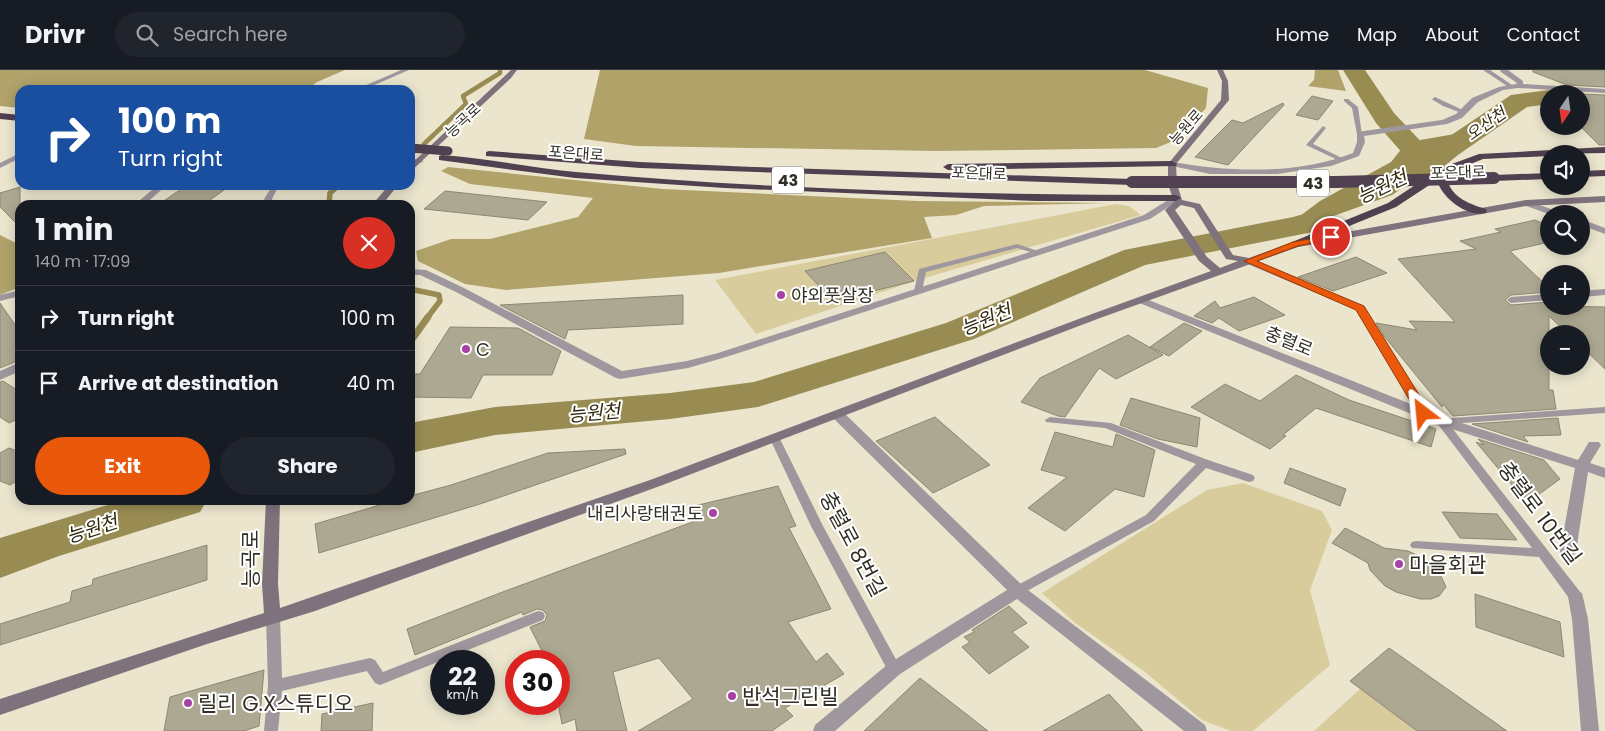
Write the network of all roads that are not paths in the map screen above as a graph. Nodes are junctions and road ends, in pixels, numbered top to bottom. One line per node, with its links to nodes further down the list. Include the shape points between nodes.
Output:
1 (406, 70): 6 (lane)
2 (514, 70): 26 (main road, 능곡로)
3 (1220, 70): 28 (main road, 능원로, via 1225,81 1225,100)
4 (1486, 70): 7 (lane)
5 (1505, 70): 7 (street, via 1521,82)
6 (370, 85)
7 (1515, 86): 8 (street); 11 (street, via 1501,88 1475,100)
8 (1605, 91)
9 (1435, 99): 11 (lane)
10 (1346, 100): 17 (lane, via 1355,107)
11 (1464, 112): 17 (street, via 1444,122 1416,128)
12 (0, 116): 13 (highway)
13 (15, 118)
14 (0, 125): 15 (highway)
15 (15, 126)
16 (1322, 128): 25 (lane, via 1309,146)
17 (1360, 134): 25 (street, via 1361,142 1356,154)
18 (415, 149): 20 (highway, 43, bridge)
19 (1605, 150): 31 (highway, via 1482,156)
20 (445, 155): 21 (highway, 포은대로 / 43); 22 (highway, 포은대로 / 43); 27 (highway, 포은대로 / 43)
21 (415, 156)
22 (519, 156): 28 (highway, via 779,166); 39 (highway, 포은대로 / 43, via 640,165)
23 (15, 158): 30 (lane)
24 (415, 160): 26 (street)
25 (1342, 160): 28 (street, via 1277,171 1210,171)
26 (420, 161): 29 (main road, 능곡로)
27 (473, 161): 39 (highway, 포은대로 / 43, via 735,178 977,188); 45 (highway, via 576,175 784,188)
28 (1172, 164): 45 (main road, 능원로, via 1171,178)
29 (415, 165)
30 (0, 166)
31 (1441, 173): 48 (highway, via 1441,183 1448,196); 51 (highway, via 1392,205)
32 (1605, 173): 33 (highway)
33 (1590, 174)
34 (1540, 177): 36 (highway, 포은대로 / 43)
35 (1605, 181): 37 (highway)
36 (1495, 182): 38 (highway, 포은대로 / 43); 39 (highway, 포은대로 / 43, via 1279,192)
37 (1590, 182)
38 (1540, 183)
39 (1133, 187)
40 (157, 190): 43 (street)
41 (390, 190): 44 (main road)
42 (1605, 199): 46 (main road)
43 (146, 200)
44 (381, 200)
45 (1178, 200): 52 (street, via 1147,217); 53 (main road, via 1197,206 1230,257); 54 (main road, via 1170,210 1203,259)
46 (1526, 204): 47 (street); 48 (main road)
47 (1540, 209)
48 (1482, 211): 51 (main road)
49 (1590, 225): 50 (street)
50 (1605, 231)
51 (1296, 244): 53 (main road)
52 (1037, 252): 56 (street); 56 (lane, via 1017,246 922,270)
53 (1248, 261): 54 (main road); 68 (lane, via 1360,308)
54 (1217, 271): 62 (main road)
55 (415, 272): 56 (street, via 422,272 460,290 620,375 722,355)
56 (918, 291)
57 (1605, 292): 58 (lane)
58 (1590, 293)
59 (15, 295): 60 (street)
60 (0, 298)
61 (1540, 298): 63 (lane)
62 (1141, 300): 67 (main road); 68 (street, 충렬로)
63 (1511, 300)
64 (15, 368): 65 (street)
65 (0, 376)
66 (1605, 410): 70 (lane, 충렬로)
67 (838, 414): 71 (main road); 81 (street)
68 (1425, 414): 70 (street, 충렬로)
69 (1050, 420): 73 (lane, via 1107,426)
70 (1440, 421): 74 (street, 충렬로); 80 (lane, 충렬로 10번길)
71 (774, 439): 84 (main road); 85 (lane, 충렬로 8번길)
72 (1594, 444): 74 (street)
73 (1204, 463): 76 (lane); 81 (lane, via 1150,518)
74 (1582, 466): 75 (street, 충렬로); 79 (street)
75 (1605, 473)
76 (1249, 478)
77 (272, 508): 84 (main road, 능곡로, via 270,584)
78 (1416, 545): 80 (lane)
79 (1568, 552)
80 (1542, 553): 82 (lane, 충렬로 10번길)
81 (1018, 591): 85 (street); 90 (street)
82 (1576, 597): 91 (street, 충렬로 10번길)
83 (538, 616): 86 (lane, via 380,679 370,664)
84 (273, 617): 86 (lane); 87 (main road)
85 (894, 669): 89 (street)
86 (275, 686): 88 (lane)
87 (0, 707)
88 (271, 731)
89 (822, 731)
90 (1198, 731)
91 (1590, 731)

